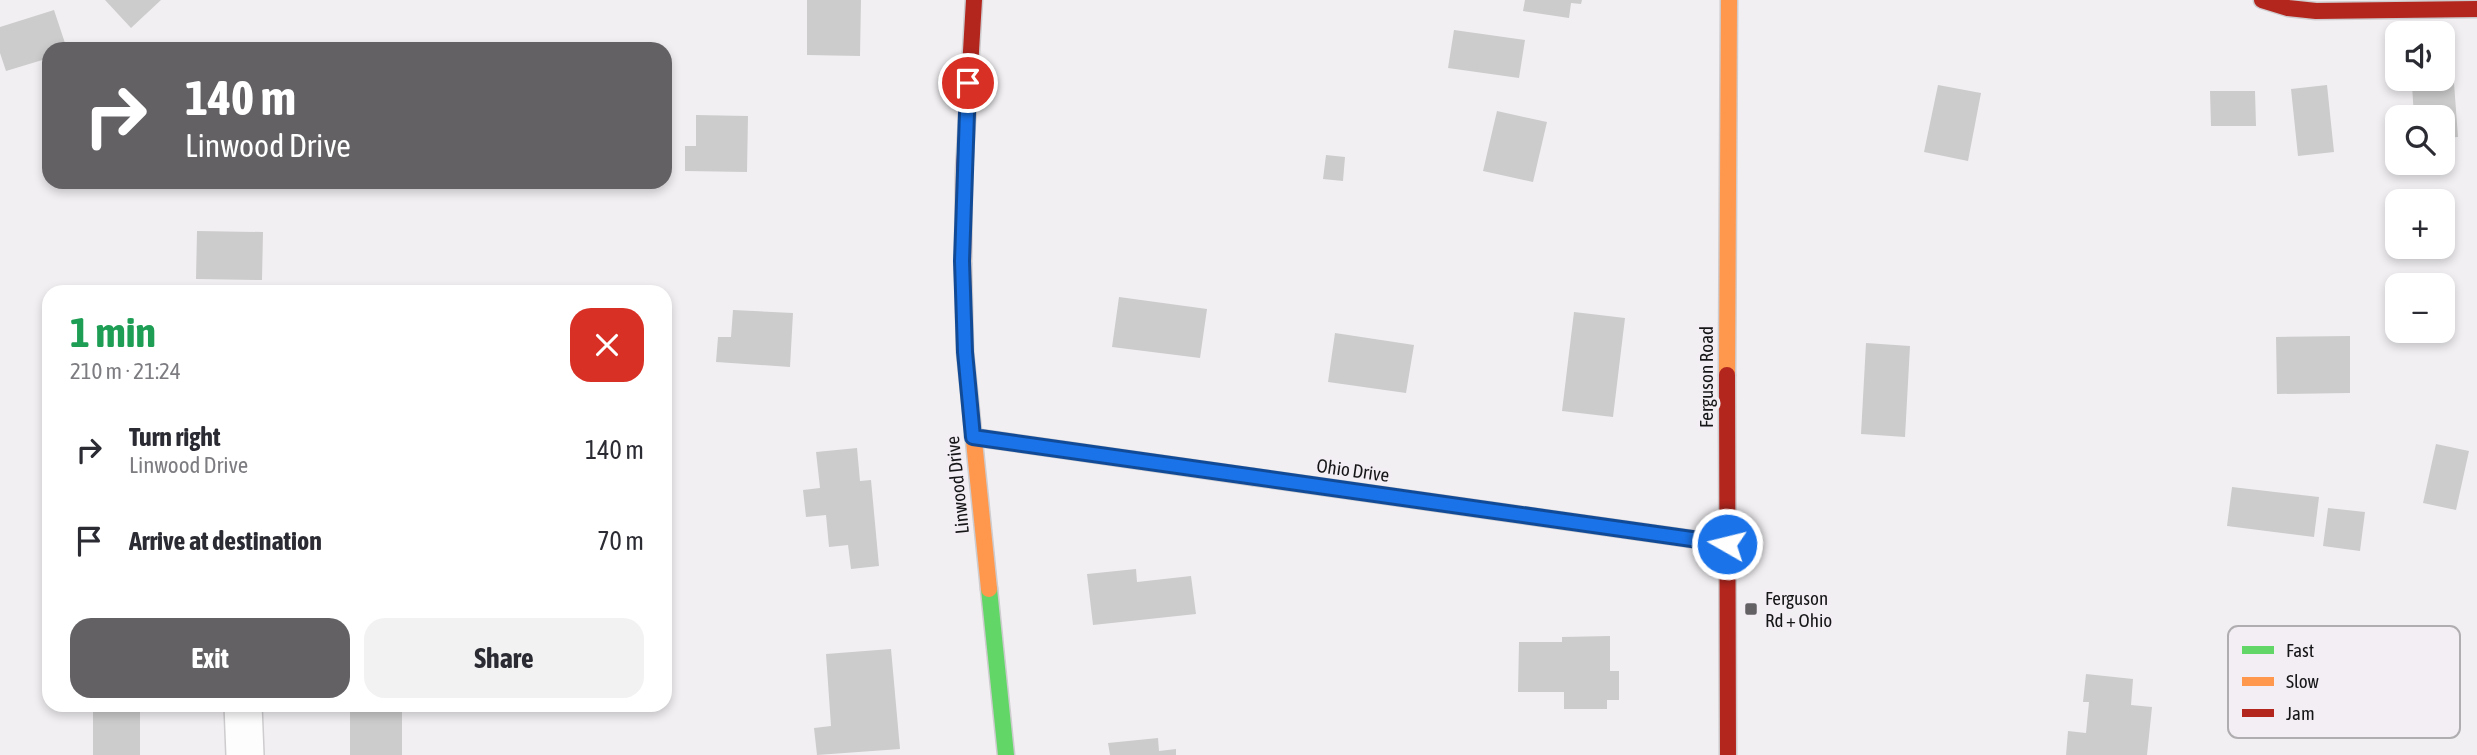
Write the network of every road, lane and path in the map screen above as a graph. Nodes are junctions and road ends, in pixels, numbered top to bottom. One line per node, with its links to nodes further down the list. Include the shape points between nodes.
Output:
1 (974, 0): 5 (street, Linwood Drive, via 962,261)
2 (1729, 0): 6 (street, Ferguson Road)
3 (2262, 0): 4 (street, via 2316,11)
4 (2477, 9)
5 (973, 437): 6 (street, Ohio Drive); 9 (street, Linwood Drive)
6 (1727, 544): 10 (street, Ferguson Road)
7 (243, 712): 8 (street)
8 (245, 755)
9 (1006, 755)
10 (1728, 755)

